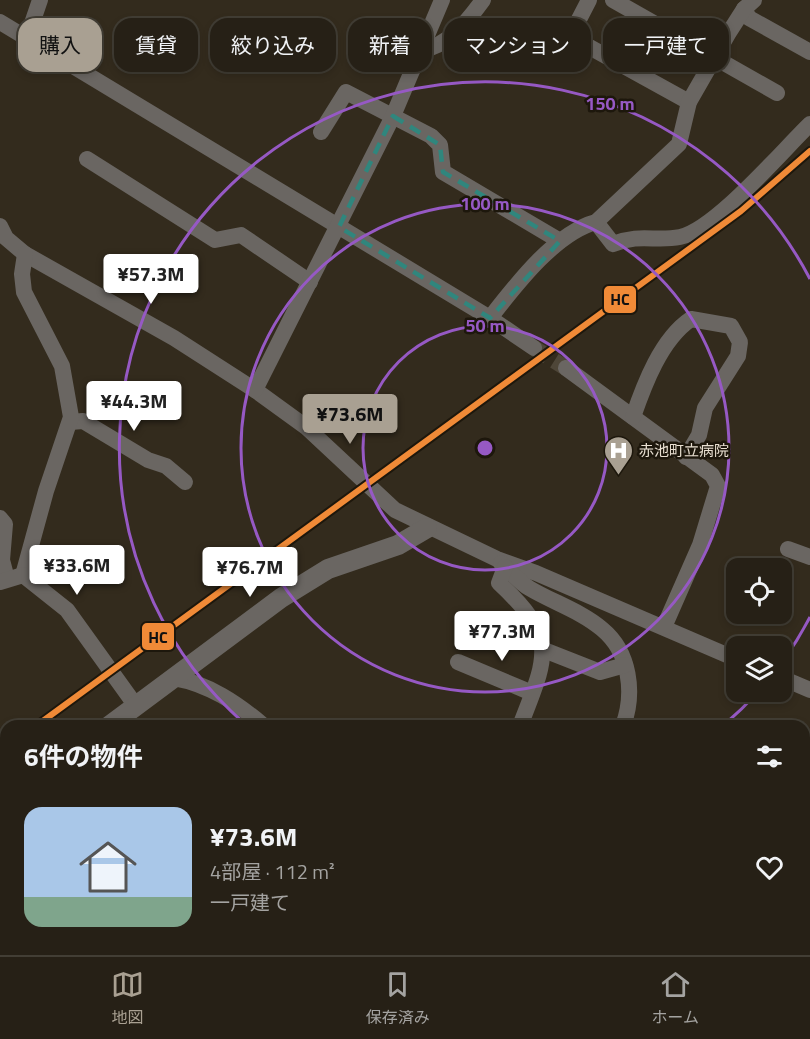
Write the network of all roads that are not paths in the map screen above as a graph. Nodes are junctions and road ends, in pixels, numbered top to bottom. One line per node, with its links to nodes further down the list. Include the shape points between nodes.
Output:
1 (40, 0): 7 (street)
2 (442, 0): 10 (street)
3 (483, 0): 13 (street, via 443,43)
4 (589, 0): 20 (street, via 573,31 575,39)
5 (613, 0): 8 (street)
6 (749, 4): 12 (street); 14 (street, via 749,18)
7 (34, 18)
8 (644, 18)
9 (0, 22): 11 (street)
10 (432, 23)
11 (18, 33)
12 (729, 35)
13 (432, 47)
14 (810, 52)
15 (729, 68): 19 (street)
16 (83, 72): 26 (street)
17 (411, 72): 21 (street)
18 (706, 72): 20 (street)
19 (777, 93)
20 (690, 102): 25 (street, via 679,144)
21 (393, 116): 23 (street, via 346,92); 26 (street); 28 (street, via 440,145 443,172)
22 (810, 124): 25 (street, via 722,214 681,237 630,237 613,244)
23 (321, 132)
24 (87, 159): 30 (street, via 215,240 242,235)
25 (596, 222): 28 (street, via 581,226)
26 (339, 227): 30 (street); 31 (street)
27 (2, 234): 29 (street)
28 (560, 241): 31 (street)
29 (26, 254): 34 (street, via 174,338); 36 (street, via 24,292 62,366)
30 (310, 282): 34 (street)
31 (490, 318): 32 (street)
32 (534, 348)
33 (566, 368): 35 (street)
34 (255, 390): 40 (street, via 306,427 396,510)
35 (633, 417): 37 (street); 37 (street, via 655,364 682,325 691,319 731,326 740,342 738,356 705,408 699,435)
36 (70, 422): 38 (street, via 83,421 148,460 166,466); 44 (street)
37 (687, 456): 45 (street, via 712,475 718,486 700,545)
38 (185, 482)
39 (0, 518): 44 (street, via 5,524 2,560)
40 (427, 528): 43 (street); 50 (street, via 398,545 328,569 281,598)
41 (788, 549): 42 (street)
42 (810, 557)
43 (501, 563): 45 (street, via 536,573); 46 (street, via 499,583 534,620); 49 (street, via 526,587 601,628 616,643)
44 (10, 579): 54 (street, via 67,610)
45 (664, 627): 47 (street)
46 (544, 650): 49 (street, via 600,672); 53 (street)
47 (726, 655)
48 (458, 662): 53 (street)
49 (625, 664): 58 (street, via 630,686)
50 (174, 678): 54 (street); 56 (street, via 192,681 227,697)
51 (792, 682): 52 (street)
52 (809, 688)
53 (532, 693): 57 (street)
54 (134, 703): 55 (street)
55 (116, 720)
56 (256, 720)
57 (522, 720)
58 (625, 720)

